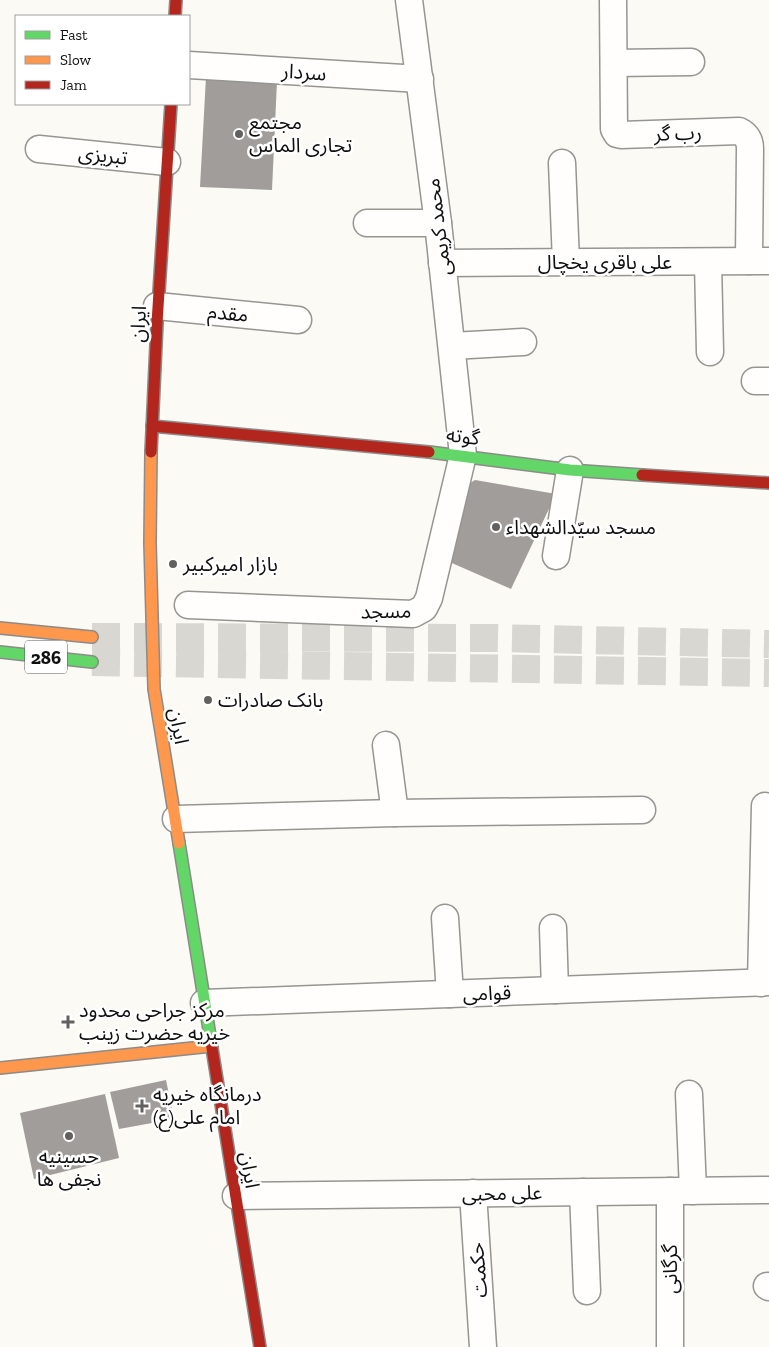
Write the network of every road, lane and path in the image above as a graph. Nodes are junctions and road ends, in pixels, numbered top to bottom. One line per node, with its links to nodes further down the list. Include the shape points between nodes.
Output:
1 (176, 0): 4 (main road)
2 (409, 0): 8 (street, محمد کریمی)
3 (613, 0): 6 (street, رب گر)
4 (176, 15)
5 (691, 62): 6 (street)
6 (614, 63): 15 (street, رب گر, via 614,129 617,134 739,131 750,141)
7 (190, 64): 8 (street, سردار)
8 (420, 79): 14 (street, محمد کریمی)
9 (171, 105): 11 (main road, ایران)
10 (39, 149): 11 (street, تبریزی)
11 (167, 162): 19 (main road, ایران)
12 (562, 163): 17 (street)
13 (367, 223): 14 (street)
14 (438, 223): 16 (street, محمد کریمی)
15 (759, 261): 18 (street, علی باقری یخچال)
16 (442, 262): 17 (street, علی باقری یخچال); 22 (street, محمد کریمی)
17 (566, 262): 18 (street, علی باقری یخچال)
18 (708, 262): 23 (street)
19 (157, 306): 20 (street, مقدم); 24 (main road, ایران)
20 (298, 320)
21 (524, 342): 22 (street)
22 (452, 346): 25 (street, محمد کریمی)
23 (710, 352)
24 (152, 426): 25 (main road, گوته); 38 (main road, ایران, via 150,616 153,680)
25 (463, 455): 26 (main road, گوته); 29 (street, مسجد, via 424,608 413,614)
26 (570, 470): 27 (main road, گوته); 28 (street)
27 (769, 483)
28 (556, 556)
29 (188, 605)
30 (0, 628): 31 (main road, 286)
31 (92, 637)
32 (0, 652): 33 (main road, 286)
33 (92, 662)
34 (386, 745): 37 (street)
35 (765, 806): 41 (street)
36 (642, 810): 37 (street)
37 (395, 813): 38 (street)
38 (176, 819): 44 (main road, ایران)
39 (445, 918): 43 (street)
40 (553, 928): 42 (street)
41 (765, 983): 42 (street, قوامی)
42 (555, 990): 43 (street, قوامی)
43 (450, 994): 44 (street, قوامی)
44 (204, 1003): 45 (main road, ایران)
45 (212, 1046): 46 (main road); 52 (main road, ایران)
46 (0, 1068)
47 (689, 1094): 49 (street, گرگانی)
48 (769, 1190): 49 (street, علی محبی)
49 (681, 1191): 50 (street, علی محبی); 56 (street, گرگانی)
50 (583, 1192): 51 (street, علی محبی); 53 (street)
51 (473, 1194): 52 (street, علی محبی); 55 (street, حکمت)
52 (236, 1196): 54 (main road, ایران)
53 (587, 1291)
54 (260, 1347)
55 (483, 1347)
56 (670, 1347)

